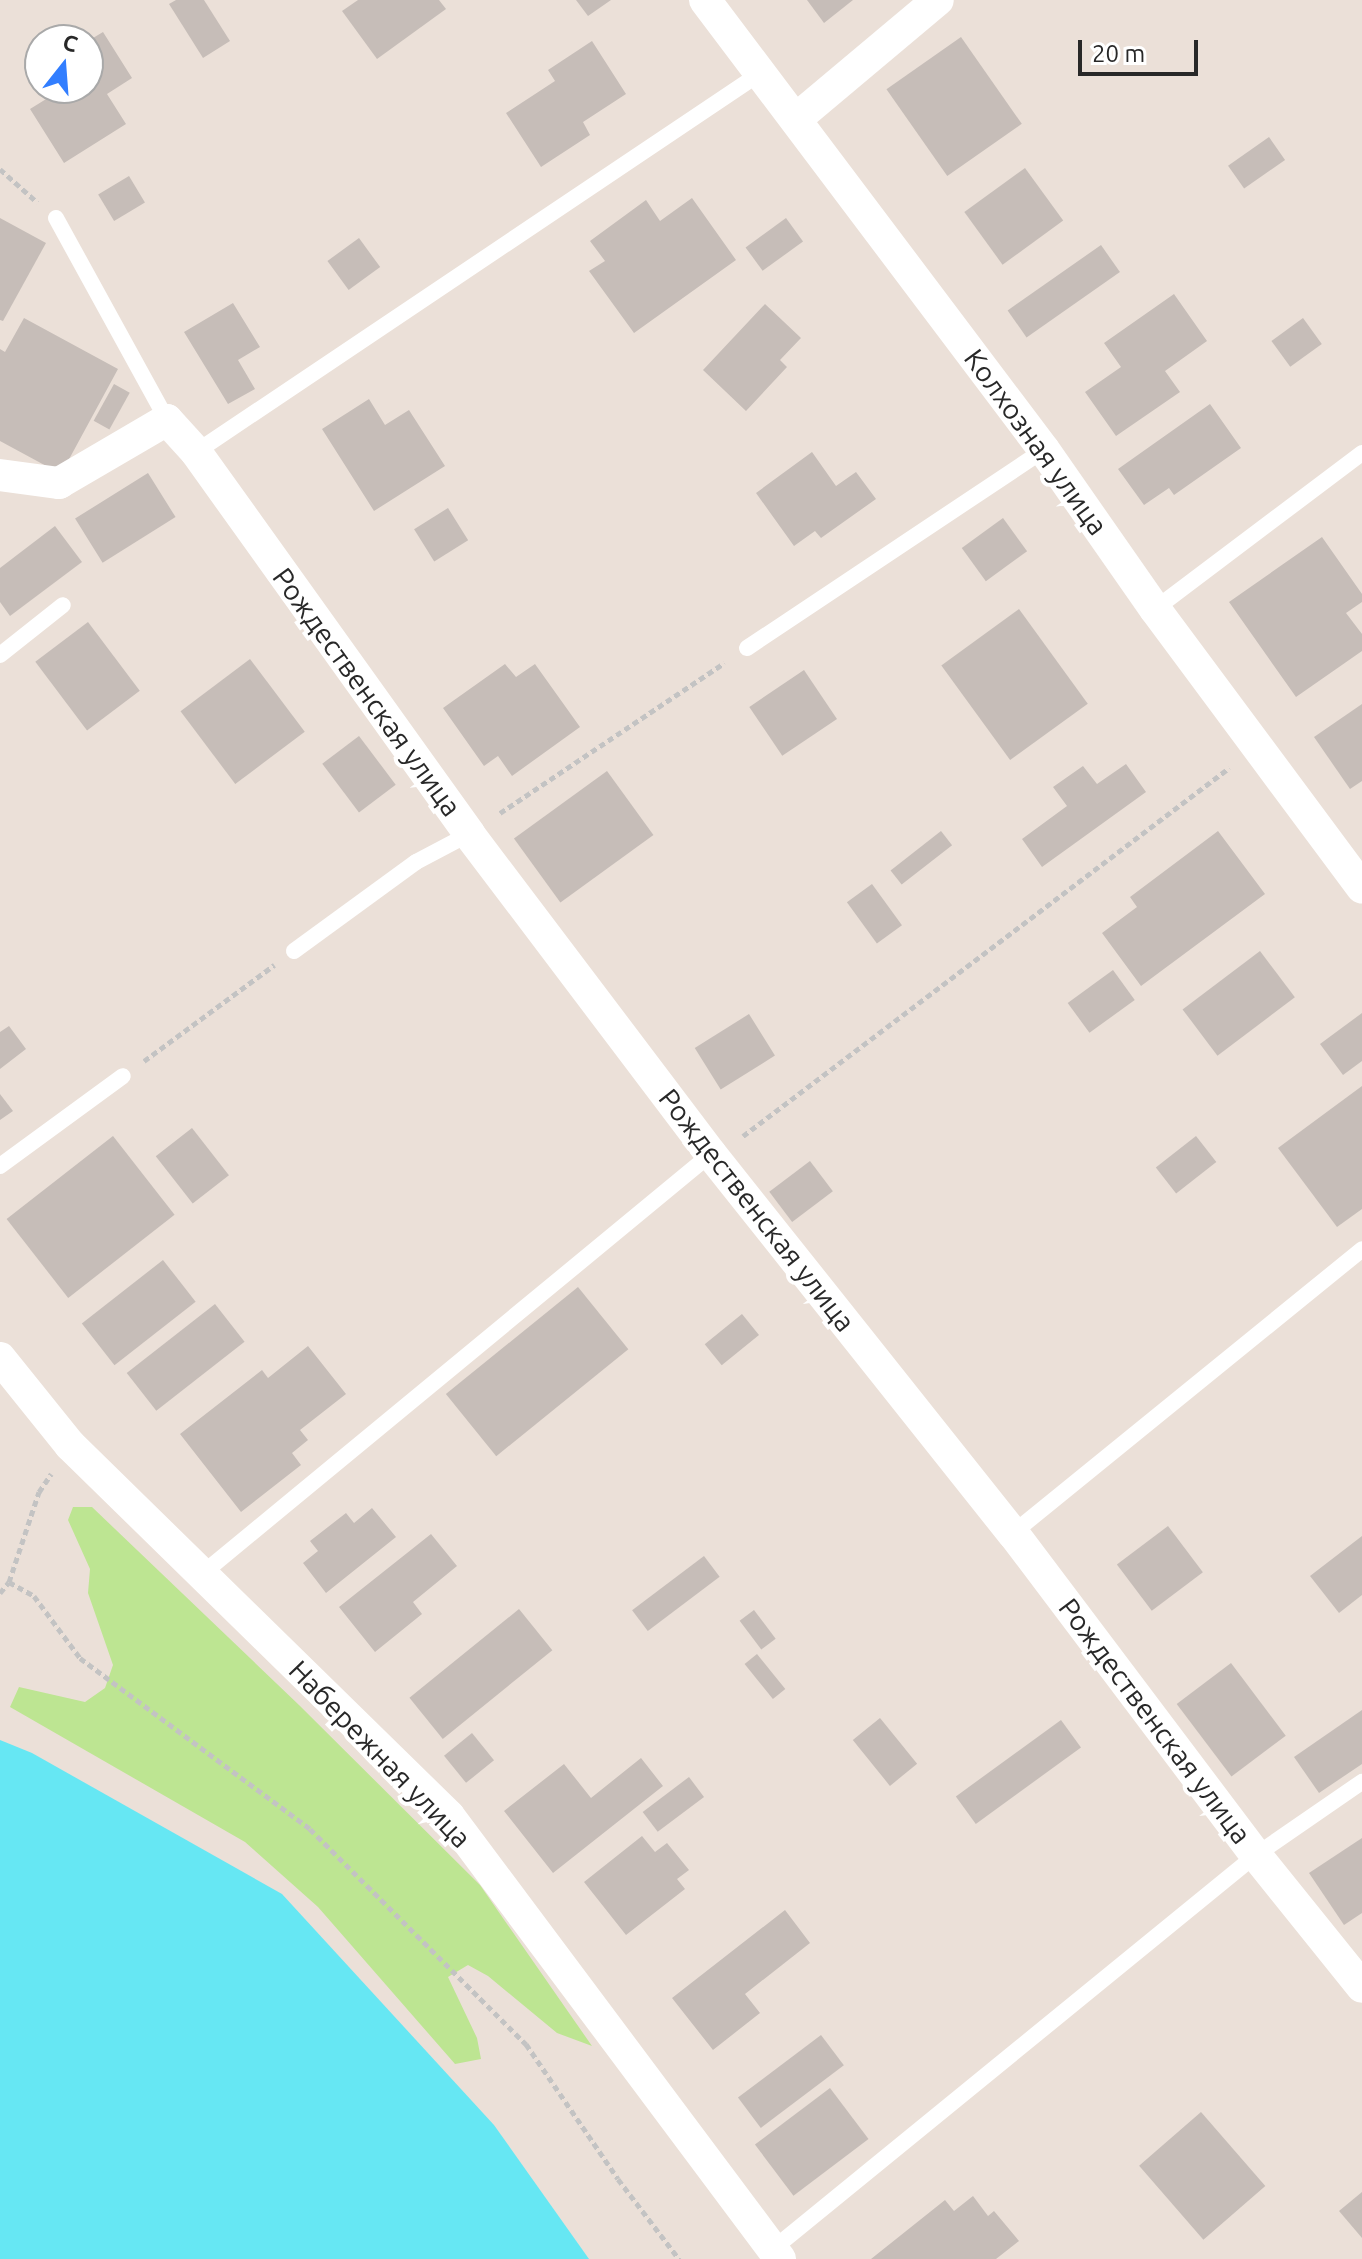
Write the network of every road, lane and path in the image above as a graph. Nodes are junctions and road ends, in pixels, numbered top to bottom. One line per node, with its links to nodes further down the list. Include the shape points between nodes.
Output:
1 (705, 0): 3 (street, Колхозная улица)
2 (938, 0): 4 (street)
3 (762, 72): 4 (street, Колхозная улица); 9 (lane)
4 (796, 119): 8 (street, Колхозная улица)
5 (0, 169): 6 (path)
6 (56, 218): 7 (lane)
7 (167, 420): 9 (street, Рождественская улица); 11 (street, via 59,483)
8 (1044, 450): 13 (street, Колхозная улица); 14 (lane)
9 (196, 452): 17 (street, Рождественская улица)
10 (1362, 453): 13 (lane)
11 (0, 475)
12 (63, 605): 15 (lane)
13 (1155, 609): 16 (street, Колхозная улица)
14 (747, 648): 17 (path)
15 (0, 655)
16 (1259, 745): 18 (street, Колхозная улица); 21 (path, via 734,1143)
17 (469, 834): 19 (lane, via 416,862); 21 (street, Рождественская улица)
18 (1362, 888)
19 (294, 951): 20 (path)
20 (123, 1076): 22 (lane)
21 (711, 1154): 26 (street, Рождественская улица); 27 (lane)
22 (0, 1166)
23 (1362, 1249): 26 (lane)
24 (0, 1358): 25 (street, Набережная улица)
25 (70, 1445): 27 (street, Набережная улица); 28 (path, via 39,1492)
26 (1013, 1533): 31 (street, Рождественская улица)
27 (202, 1574): 33 (street, Набережная улица, via 449,1816)
28 (9, 1582): 29 (path); 34 (path, via 34,1596 80,1658 310,1829 526,2044)
29 (0, 1593)
30 (1362, 1782): 31 (lane)
31 (1256, 1855): 32 (street, Рождественская улица); 33 (lane)
32 (1362, 1987)
33 (777, 2254)
34 (679, 2259)

